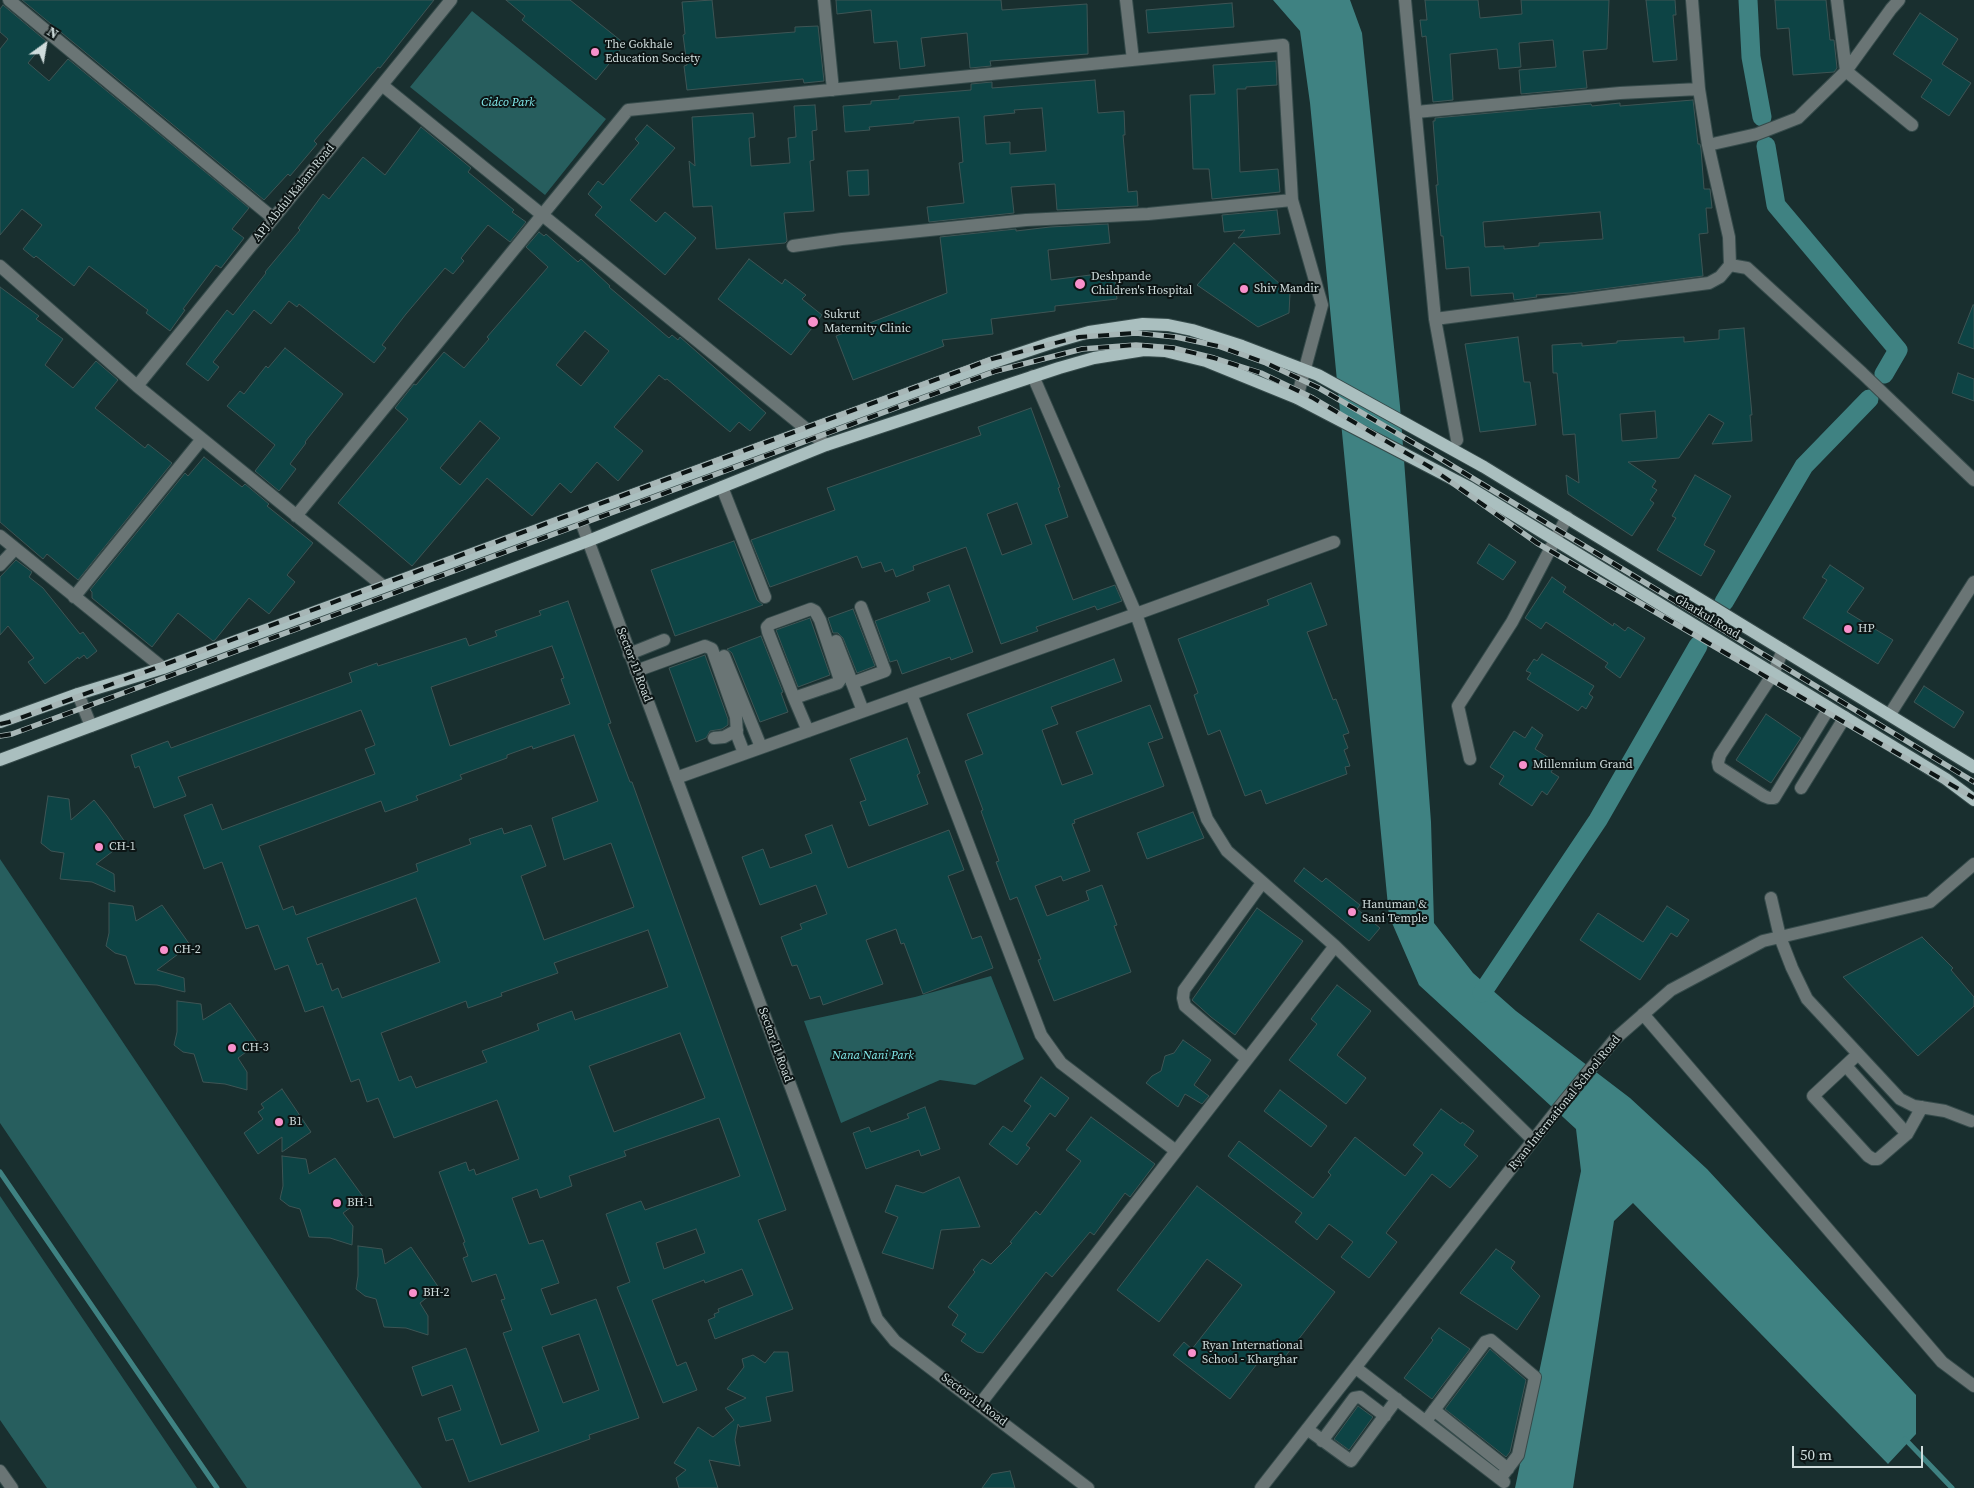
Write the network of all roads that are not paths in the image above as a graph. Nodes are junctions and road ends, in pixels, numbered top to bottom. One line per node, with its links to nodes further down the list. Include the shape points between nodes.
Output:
1 (9, 0): 19 (street)
2 (451, 0): 11 (street, APJ Abdul Kalam Road)
3 (824, 0): 13 (street)
4 (1126, 0): 9 (street)
5 (1405, 0): 14 (street)
6 (1692, 0): 12 (street)
7 (1837, 0): 10 (street)
8 (1899, 0): 10 (street)
9 (1133, 60): 13 (street); 17 (street, via 1283,45)
10 (1846, 72): 15 (street); 16 (street, via 1798,118 1757,134)
11 (382, 85): 18 (street); 19 (street, APJ Abdul Kalam Road)
12 (1699, 89): 14 (street); 16 (street)
13 (833, 90): 18 (street, via 628,110)
14 (1416, 112): 23 (street)
15 (1912, 125)
16 (1708, 145): 21 (street, via 1729,237)
17 (1292, 200): 20 (street, via 1148,214 1026,220); 24 (street, via 1322,304)
18 (542, 214): 28 (street); 34 (street)
19 (273, 218): 26 (street, APJ Abdul Kalam Road)
20 (793, 246)
21 (1730, 265): 23 (street, via 1720,277 1709,283); 32 (street, via 1747,268)
22 (0, 266): 26 (street)
23 (1435, 319): 31 (street)
24 (1305, 370): 27 (street); 28 (main road, Gharkul Road, via 1192,330 1143,324 1088,332 1051,343); 31 (main road, Gharkul Road, via 1434,438)
25 (1033, 376): 27 (main road, Gharkul Road, via 1094,358 1144,350 1165,351 1206,361); 30 (main road, Gharkul Road); 48 (street)
26 (137, 386): 29 (street)
27 (1301, 399): 38 (main road, Gharkul Road, via 1470,488)
28 (809, 431): 30 (street); 35 (main road, Gharkul Road)
29 (202, 439): 34 (street); 45 (street)
30 (826, 445): 33 (main road, Gharkul Road)
31 (1456, 445): 36 (main road, Gharkul Road)
32 (1974, 480)
33 (722, 487): 39 (main road, Gharkul Road); 46 (street)
34 (296, 516): 44 (street)
35 (579, 516): 39 (street, Sector 11 Road); 44 (main road, Gharkul Road)
36 (1567, 517): 38 (street); 52 (main road, Gharkul Road)
37 (0, 536): 41 (street)
38 (1555, 539): 57 (main road, Gharkul Road); 73 (street, via 1512,622 1458,706)
39 (588, 541): 53 (street, Sector 11 Road); 67 (main road, Gharkul Road)
40 (1334, 542): 48 (street)
41 (15, 549): 42 (street); 45 (street)
42 (0, 565)
43 (1974, 582): 64 (street)
44 (383, 586): 55 (main road, Gharkul Road)
45 (74, 597): 55 (street)
46 (766, 597)
47 (861, 607): 58 (street, via 885,671)
48 (1136, 614): 60 (street); 80 (street, via 1207,819 1227,851)
49 (826, 617): 58 (street)
50 (763, 635): 69 (street)
51 (664, 640): 53 (street)
52 (1784, 650): 57 (street); 64 (main road, Gharkul Road)
53 (629, 654): 56 (street, Sector 11 Road)
54 (724, 656): 71 (street)
55 (163, 668): 59 (main road, Gharkul Road)
56 (636, 671): 68 (street, via 709,646 736,718); 76 (street, Sector 11 Road)
57 (1773, 674): 62 (main road, Gharkul Road); 62 (street, via 1718,762 1719,767 1764,796 1774,798)
58 (852, 683): 63 (street)
59 (78, 694): 66 (main road, Gharkul Road); 67 (street)
60 (911, 694): 63 (street); 92 (street, via 1041,1035 1061,1063)
61 (794, 698): 61 (street, via 767,627 811,609 820,620 840,680); 69 (street)
62 (1829, 708): 65 (main road, Gharkul Road)
63 (863, 711): 69 (street)
64 (1890, 714): 75 (main road, Gharkul Road)
65 (1845, 717): 77 (street); 78 (main road, Gharkul Road, via 1946,779)
66 (0, 722)
67 (91, 726): 74 (main road, Gharkul Road)
68 (737, 730): 70 (street); 72 (street)
69 (805, 732): 71 (street)
70 (714, 738)
71 (761, 747): 72 (street)
72 (744, 753): 76 (street)
73 (1470, 759)
74 (0, 760)
75 (1974, 767)
76 (676, 778): 96 (street, Sector 11 Road, via 877,1319 895,1341)
77 (1801, 788)
78 (1974, 800)
79 (1974, 864): 82 (street, Ryan International School Road, via 1930,902)
80 (1262, 883): 83 (street); 86 (street, via 1184,990 1182,998 1185,1006)
81 (1771, 898): 82 (street)
82 (1780, 936): 84 (street, Ryan International School Road, via 1763,941 1671,990); 85 (street, via 1807,999)
83 (1335, 946): 86 (street); 91 (street)
84 (1643, 1014): 91 (street, Ryan International School Road, via 1614,1039); 94 (street, via 1942,1362)
85 (1858, 1054): 88 (street, via 1900,1099); 90 (street, via 1816,1091 1816,1100 1873,1159 1878,1159)
86 (1247, 1059): 92 (street)
87 (1846, 1066): 90 (street)
88 (1922, 1107): 89 (street); 90 (street)
89 (1971, 1121)
90 (1907, 1134)
91 (1534, 1140): 93 (street, Ryan International School Road)
92 (1176, 1151): 96 (street)
93 (1356, 1368): 95 (street); 100 (street, Ryan International School Road)
94 (1974, 1386)
95 (1397, 1400): 98 (street); 99 (street)
96 (980, 1404): 105 (street, Sector 11 Road)
97 (1434, 1410): 99 (street); 103 (street); 103 (street, via 1488,1340 1533,1374 1535,1380 1520,1448)
98 (1385, 1416): 101 (street, via 1360,1398 1354,1398); 101 (street, via 1351,1461)
99 (1426, 1421): 103 (street)
100 (1307, 1429): 101 (street); 106 (street, Ryan International School Road)
101 (1322, 1441)
102 (0, 1471): 104 (street)
103 (1504, 1477)
104 (12, 1488)
105 (1088, 1488)
106 (1262, 1488)

